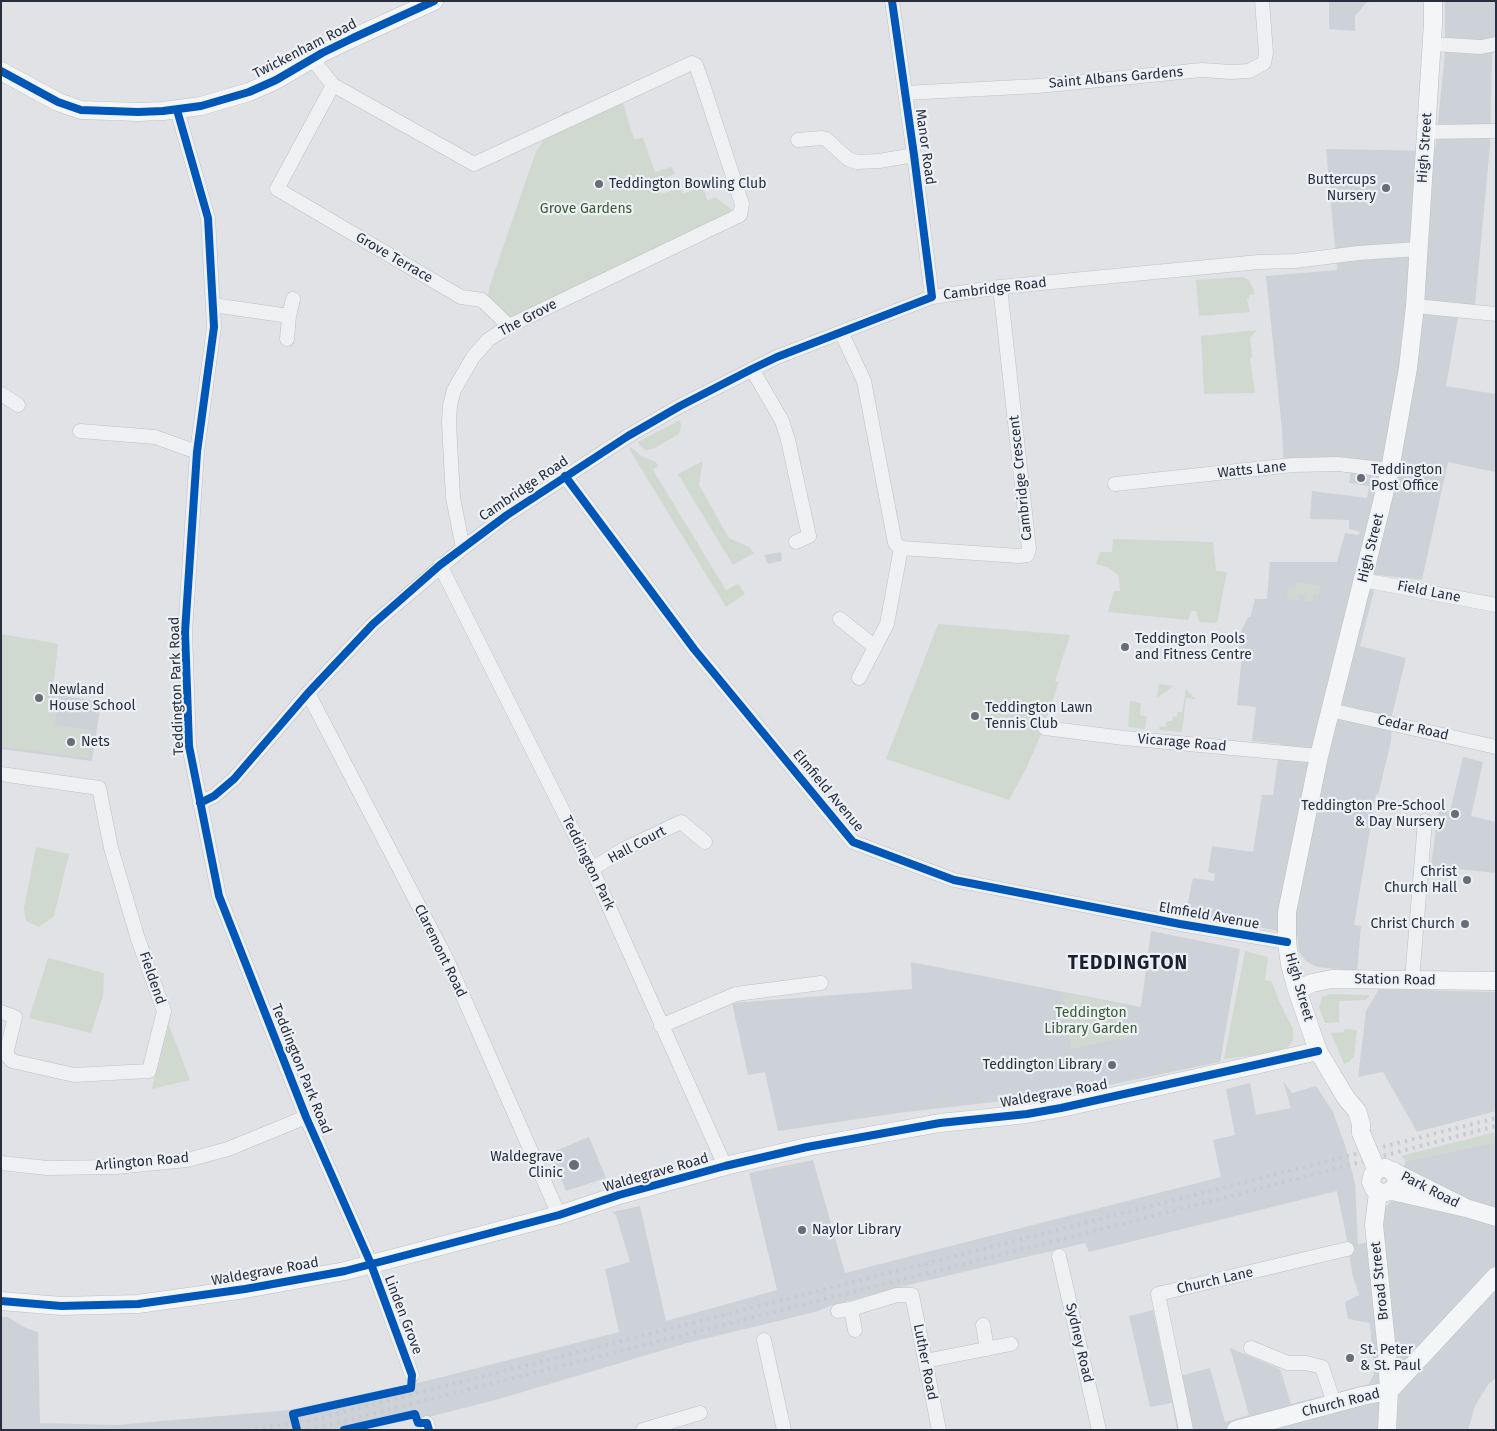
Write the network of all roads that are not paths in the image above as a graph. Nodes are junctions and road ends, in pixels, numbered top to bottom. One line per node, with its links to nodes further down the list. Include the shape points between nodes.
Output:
1 (434, 1): 7 (main road, Twickenham Road)
2 (892, 1): 10 (street, Manor Road)
3 (1262, 1): 10 (street, Saint Albans Gardens, via 1266,53 1264,62 1249,71 1202,70 1038,86)
4 (1432, 1): 5 (main road, High Street)
5 (1432, 44): 6 (street, via 1482,47); 13 (main road, High Street)
6 (1496, 44)
7 (312, 59): 9 (street); 11 (main road, Twickenham Road, via 249,92)
8 (1, 71): 11 (main road, Twickenham Road, via 64,105 81,110)
9 (333, 85): 24 (street, Grove Terrace, via 277,189 461,297 482,300); 24 (street, The Grove, via 474,164 692,63 696,65 735,179 742,204 740,215)
10 (905, 93): 15 (street, Manor Road)
11 (177, 110): 20 (street, Teddington Park Road, via 208,218)
12 (1496, 131): 13 (street)
13 (1426, 132): 16 (main road, High Street)
14 (798, 140): 15 (street, via 826,139 848,159 857,162)
15 (914, 155): 18 (street, Manor Road)
16 (1418, 248): 17 (street, Cambridge Road); 21 (main road, High Street)
17 (1000, 287): 18 (street, Cambridge Road); 37 (street, Cambridge Crescent, via 1029,549 1027,555)
18 (932, 296): 25 (street, Cambridge Road)
19 (293, 299): 23 (street)
20 (213, 305): 23 (street); 31 (street, Teddington Park Road, via 214,327)
21 (1415, 306): 22 (street); 32 (main road, High Street)
22 (1496, 314)
23 (289, 316): 26 (street)
24 (509, 326): 36 (street, The Grove, via 472,356 450,405 453,498)
25 (841, 332): 27 (street, Cambridge Road); 37 (street, via 864,382 895,543)
26 (287, 339)
27 (752, 369): 33 (street, Cambridge Road, via 645,426); 35 (street, via 782,421 788,440 809,536)
28 (1, 394): 29 (street)
29 (18, 405)
30 (80, 431): 31 (street, via 155,437)
31 (197, 452): 50 (street, Teddington Park Road, via 185,632 189,746)
32 (1390, 470): 34 (street, Watts Lane, via 1338,464 1293,465); 39 (main road, High Street)
33 (565, 476): 36 (street, Cambridge Road); 54 (street, Elmfield Avenue, via 694,649 853,842 954,880)
34 (1115, 484)
35 (796, 542)
36 (463, 548): 38 (street, Cambridge Road)
37 (901, 548): 42 (street, via 887,624)
38 (440, 565): 44 (street, Cambridge Road, via 373,624); 53 (street, Teddington Park)
39 (1363, 580): 40 (street, Field Lane); 45 (main road, High Street)
40 (1496, 604)
41 (840, 619): 42 (street)
42 (874, 647): 43 (street)
43 (859, 678)
44 (308, 693): 50 (street, Cambridge Road, via 234,779 214,796); 68 (street, Claremont Road, via 448,962)
45 (1330, 710): 47 (street, Cedar Road); 48 (main road, High Street)
46 (1046, 728): 48 (street, Vicarage Road)
47 (1496, 746)
48 (1319, 756): 54 (main road, High Street, via 1290,899)
49 (1, 774): 59 (street, Fieldend, via 100,788 111,848 164,1011 149,1071 74,1076 12,1061 6,1054 15,1016)
50 (200, 802): 62 (street, Teddington Park Road, via 220,896)
51 (1426, 821): 55 (street)
52 (705, 842): 53 (street, Hall Court, via 681,822 624,849)
53 (592, 869): 60 (street, Teddington Park)
54 (1287, 942): 58 (main road, High Street)
55 (1412, 980): 56 (main road, Station Road); 58 (main road, Station Road, via 1332,979)
56 (1496, 980)
57 (821, 983): 60 (street, via 736,994)
58 (1297, 990): 61 (main road, High Street)
59 (1, 1012)
60 (662, 1026): 64 (street, Teddington Park)
61 (1318, 1051): 64 (main road, Waldegrave Road, via 1061,1108 905,1129); 65 (main road, High Street, bridge, via 1346,1098 1351,1123)
62 (306, 1117): 63 (street, Arlington Road, via 228,1148 187,1160 115,1167 47,1168); 72 (street, Teddington Park Road)
63 (1, 1163)
64 (725, 1166): 68 (main road, Waldegrave Road)
65 (1388, 1171): 66 (main road, Broad Street, via 1396,1184); 67 (main road, Park Road)
66 (1385, 1191): 67 (main road, Park Road); 83 (main road, Broad Street, via 1374,1225)
67 (1466, 1208): 69 (main road, Park Road)
68 (558, 1215): 72 (main road, Waldegrave Road)
69 (1496, 1218)
70 (1347, 1249): 90 (street, Church Lane, via 1158,1294)
71 (1059, 1256): 89 (street, Sydney Road)
72 (371, 1264): 74 (main road, Waldegrave Road, via 245,1289 138,1304 61,1306); 82 (street, Linden Grove)
73 (1496, 1276): 83 (main road)
74 (1, 1302)
75 (983, 1326): 80 (street)
76 (855, 1330): 81 (street, Luther Road, via 845,1310 897,1295 912,1295)
77 (764, 1340): 87 (street)
78 (1011, 1344): 80 (street)
79 (1251, 1348): 84 (street, via 1288,1363 1322,1367)
80 (987, 1349): 81 (street)
81 (925, 1361): 88 (street, Luther Road)
82 (412, 1375)
83 (1389, 1391): 84 (main road, Church Road); 92 (main road, Broad Street)
84 (1334, 1403): 91 (main road, Church Road)
85 (700, 1413): 86 (street)
86 (644, 1430)
87 (784, 1430)
88 (939, 1430)
89 (1099, 1430)
90 (1186, 1430)
91 (1236, 1430)
92 (1387, 1430)

